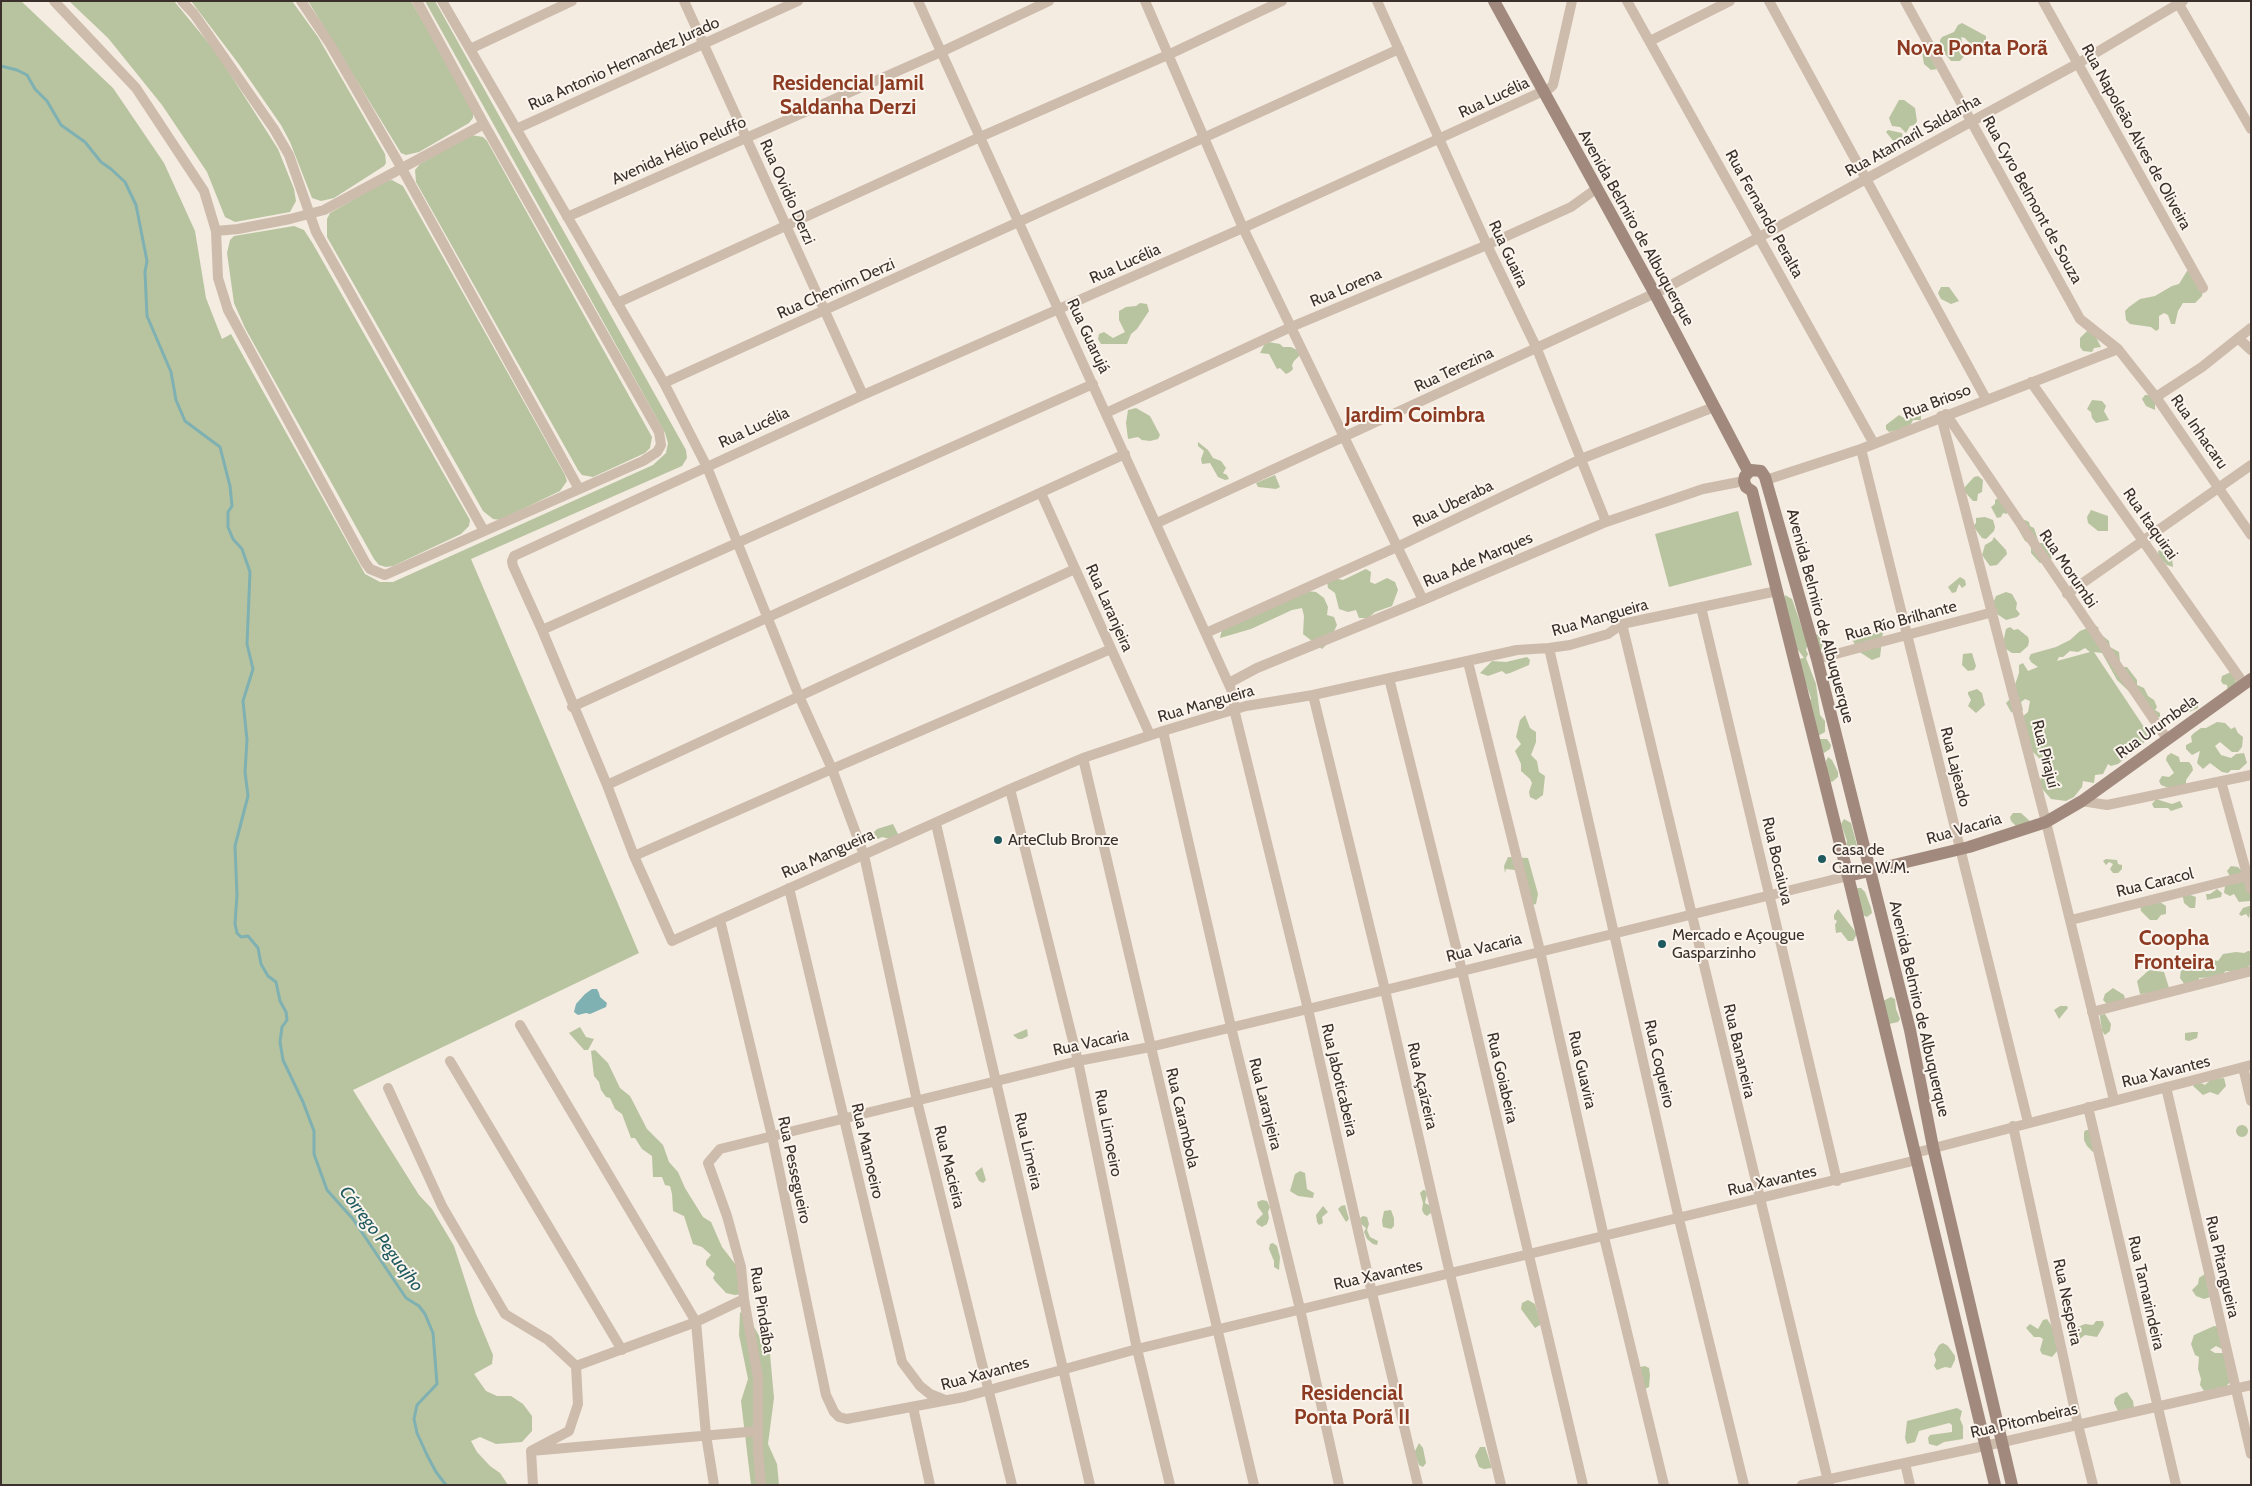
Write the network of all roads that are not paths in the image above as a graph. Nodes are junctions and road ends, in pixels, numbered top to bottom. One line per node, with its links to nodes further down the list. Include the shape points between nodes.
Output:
1 (54, 1): 46 (street, via 136,88 204,190)
2 (182, 1): 41 (street, via 274,128 289,155)
3 (301, 1): 38 (street, via 330,44)
4 (417, 1): 31 (street)
5 (442, 1): 24 (street, Rua Macieira)
6 (572, 1): 24 (street)
7 (684, 1): 23 (street, Rua Ovidio Derzi)
8 (798, 1): 23 (street, Rua Antonio Hernandez Jurado)
9 (918, 1): 26 (street, Rua Guarujá)
10 (1049, 1): 26 (street, Avenida Hélio Peluffo)
11 (1146, 1): 27 (street)
12 (1282, 1): 27 (street)
13 (1377, 1): 25 (street, Rua Guaira)
14 (1494, 1): 29 (main road, Avenida Belmiro de Albuquerque)
15 (1572, 1): 29 (street)
16 (1627, 1): 22 (street, Rua Fernando Peralta)
17 (1730, 1): 22 (street)
18 (1769, 1): 39 (street)
19 (1905, 1): 30 (street, Rua Cyro Belmont de Souza)
20 (2043, 1): 28 (street, Rua Napoleão Alves de Oliveira)
21 (2180, 2): 28 (street, Rua Atamaril Saldanha); 33 (street)
22 (1650, 41): 47 (street, Rua Fernando Peralta)
23 (704, 45): 32 (street, Rua Antonio Hernandez Jurado); 34 (street, Rua Ovidio Derzi)
24 (470, 49): 32 (street, Rua Macieira)
25 (1399, 49): 36 (street, Rua Chemim Derzi); 37 (street, Rua Guaira)
26 (942, 52): 34 (street, Avenida Hélio Peluffo); 35 (street, Rua Guarujá)
27 (1170, 54): 35 (street); 36 (street)
28 (2077, 64): 30 (street, Rua Atamaril Saldanha); 49 (street, Rua Napoleão Alves de Oliveira)
29 (1548, 89): 37 (street, Rua Lucélia); 40 (main road, Avenida Belmiro de Albuquerque)
30 (1972, 121): 39 (street, Rua Atamaril Saldanha); 58 (street, Rua Cyro Belmont de Souza, via 2080,319)
31 (484, 124): 38 (street); 79 (street, via 659,432 661,445 651,457)
32 (516, 129): 42 (street, Rua Macieira)
33 (2251, 129)
34 (746, 137): 42 (street, Avenida Hélio Peluffo); 44 (street, Rua Ovidio Derzi)
35 (980, 137): 43 (street, Rua Guarujá); 44 (street)
36 (1205, 138): 43 (street, Rua Chemim Derzi); 45 (street)
37 (1439, 140): 45 (street, Rua Lucélia); 48 (street, Rua Guaira)
38 (401, 167): 41 (street, via 324,210); 79 (street)
39 (1867, 179): 47 (street, Rua Atamaril Saldanha); 65 (street)
40 (1596, 189): 48 (street, Rua Lorena, via 1571,207); 50 (main road, Avenida Belmiro de Albuquerque)
41 (309, 215): 46 (street, via 238,229); 83 (street)
42 (567, 217): 51 (street, Rua Macieira)
43 (1020, 223): 52 (street, Rua Guarujá); 53 (street, Rua Chemim Derzi)
44 (786, 225): 51 (street); 53 (street, Rua Ovidio Derzi)
45 (1243, 228): 52 (street, Rua Lucélia); 54 (street)
46 (216, 230): 83 (street, via 218,278 228,310 370,569 385,575 393,573)
47 (1760, 237): 50 (street, Rua Atamaril Saldanha); 70 (street, Rua Fernando Peralta)
48 (1487, 245): 54 (street, Rua Lorena); 57 (street, Rua Guaira)
49 (2203, 288)
50 (1655, 294): 57 (street, Rua Terezina); 66 (main road, Avenida Belmiro de Albuquerque)
51 (617, 303): 61 (street, Rua Macieira)
52 (1059, 309): 62 (street, Rua Guarujá); 63 (street, Rua Lucélia)
53 (825, 311): 61 (street, Rua Chemim Derzi); 63 (street, Rua Ovidio Derzi)
54 (1291, 327): 67 (street, Rua Lorena); 69 (street)
55 (2251, 328): 56 (street)
56 (2238, 338): 59 (street); 64 (street, via 2202,367)
57 (1537, 349): 69 (street, Rua Terezina); 73 (street, Rua Guaira)
58 (2118, 349): 60 (street, Rua Brioso); 64 (street, Rua Inhacaru)
59 (2251, 350)
60 (2031, 382): 65 (street, Rua Brioso); 85 (street, Rua Itaquirai)
61 (664, 384): 75 (street, Rua Macieira)
62 (1094, 384): 67 (street, Rua Guarujá); 86 (street)
63 (863, 395): 75 (street, Rua Lucélia)
64 (2156, 397): 78 (street, Rua Inhacaru)
65 (1986, 399): 68 (street, Rua Brioso)
66 (1714, 406): 73 (street, Rua Uberaba); 77 (main road, Avenida Belmiro de Albuquerque)
67 (1106, 413): 72 (street, Rua Guarujá)
68 (1944, 415): 70 (street, Rua Brioso); 90 (street, Rua Morumbi); 93 (street, Rua Pirajuí)
69 (1344, 437): 82 (street, Rua Terezina); 87 (street)
70 (1874, 442): 71 (street, Rua Brioso)
71 (1861, 448): 76 (street, Rua Brioso); 98 (street, Rua Lajeado)
72 (1125, 454): 80 (street); 82 (street, Rua Guarujá)
73 (1581, 459): 81 (street, Rua Guaira); 87 (street, Rua Uberaba)
74 (2251, 465): 78 (street)
75 (707, 467): 86 (street, Rua Macieira); 96 (street, Rua Lucélia, via 514,556 513,566)
76 (1766, 480): 77 (main road, via 1760,490); 77 (main road, via 1758,470); 101 (main road, Avenida Belmiro de Albuquerque)
77 (1748, 481): 81 (street, Rua Ade Marques, via 1702,489); 89 (main road, Avenida Belmiro de Albuquerque)
78 (2219, 488): 84 (street, Rua Inhacaru); 85 (street)
79 (579, 490): 83 (street)
80 (1040, 493): 88 (street, Rua Laranjeira); 94 (street)
81 (1606, 522): 91 (street, Rua Ade Marques)
82 (1157, 523): 97 (street, Rua Guarujá)
83 (484, 530)
84 (2251, 535)
85 (2143, 540): 90 (street); 104 (street, Rua Itaquirai)
86 (738, 542): 94 (street, Rua Macieira); 96 (street)
87 (1398, 547): 91 (street); 97 (street, Rua Uberaba)
88 (1076, 568): 100 (street, Rua Laranjeira); 107 (street)
89 (1777, 591): 92 (street, Rua Mangueira); 126 (main road, Avenida Belmiro de Albuquerque)
90 (2067, 594): 112 (street, Rua Morumbi)
91 (1423, 600): 105 (street, Rua Ade Marques, via 1257,668)
92 (1701, 607): 95 (street, Rua Mangueira); 130 (street, Rua Bocaiuva)
93 (1993, 612): 98 (street, Rua Río Brilhante); 120 (street, Rua Pirajuí)
94 (768, 618): 107 (street, Rua Macieira); 108 (street)
95 (1622, 624): 99 (street, Rua Mangueira, via 1596,638); 131 (street, Rua Bananeira)
96 (542, 630): 108 (street)
97 (1206, 633): 105 (street, Rua Guarujá)
98 (1907, 635): 101 (street, Rua Río Brilhante); 122 (street, Rua Lajeado)
99 (1549, 648): 102 (street, Rua Mangueira, via 1517,650); 134 (street, Rua Coqueiro)
100 (1111, 649): 111 (street, Rua Laranjeira); 114 (street)
101 (1818, 659): 125 (main road, Avenida Belmiro de Albuquerque)
102 (1468, 662): 103 (street, Rua Mangueira); 135 (street, Rua Guavira)
103 (1389, 678): 106 (street, Rua Mangueira); 136 (street, Rua Goiabeira)
104 (2247, 682): 112 (main road, Rua Urumbela)
105 (1230, 684): 109 (street, Rua Jaboticabeira)
106 (1312, 695): 109 (street, Rua Mangueira); 138 (street, Rua Açaízeira)
107 (800, 696): 114 (street, Rua Macieira); 117 (street)
108 (572, 706): 117 (street)
109 (1234, 709): 110 (street, Rua Mangueira); 139 (street, Rua Jaboticabeira)
110 (1163, 730): 111 (street, Rua Mangueira); 142 (street, Rua Laranjeira)
111 (1150, 735): 113 (street, Rua Mangueira)
112 (2167, 740): 119 (main road, Rua Urumbela)
113 (1082, 758): 118 (street, Rua Mangueira); 143 (street, Rua Carambola)
114 (832, 769): 123 (street, Rua Macieira); 124 (street)
115 (2251, 775): 116 (street)
116 (2221, 782): 119 (street, via 2107,805); 127 (street)
117 (607, 785): 124 (street)
118 (1010, 789): 121 (street, Rua Mangueira); 145 (street, Rua Limoeiro)
119 (2082, 801): 120 (main road, Rua Vacaria)
120 (2046, 822): 122 (main road, Rua Vacaria); 133 (street, Rua Pirajuí)
121 (936, 824): 123 (street, Rua Mangueira); 147 (street, Rua Limeira)
122 (1960, 849): 125 (main road, Rua Vacaria); 155 (street, Rua Lajeado)
123 (864, 855): 128 (street, Rua Mangueira); 151 (street, Rua Macieira)
124 (634, 856): 132 (street, Rua Mangueira, via 672,941)
125 (1870, 870): 126 (main road, Rua Vacaria); 158 (main road, Avenida Belmiro de Albuquerque, via 1910,1030)
126 (1848, 876): 130 (street, Rua Vacaria); 160 (main road, Avenida Belmiro de Albuquerque)
127 (2247, 876): 129 (street); 133 (street, Rua Caracol)
128 (789, 888): 132 (street, Rua Mangueira); 154 (street, Rua Mamoeiro)
129 (2251, 889)
130 (1770, 895): 131 (street, Rua Vacaria); 161 (street, Rua Bocaiuva)
131 (1692, 914): 134 (street, Rua Vacaria); 162 (street, Rua Bananeira)
132 (720, 920): 157 (street, Rua Pessegueiro)
133 (2071, 920): 140 (street, Rua Pirajuí)
134 (1613, 934): 135 (street, Rua Vacaria); 163 (street, Rua Coqueiro)
135 (1540, 951): 136 (street, Rua Vacaria); 164 (street, Rua Guavira)
136 (1462, 971): 138 (street, Rua Vacaria); 165 (street, Rua Goiabeira)
137 (2251, 971): 140 (street)
138 (1385, 990): 139 (street, Rua Vacaria); 166 (street, Rua Açaízeira)
139 (1308, 1009): 142 (street, Rua Vacaria); 167 (street, Rua Jaboticabeira)
140 (2092, 1012): 150 (street, Rua Pirajuí)
141 (520, 1025): 170 (street)
142 (1231, 1028): 143 (street, Rua Vacaria); 169 (street, Rua Laranjeira)
143 (1150, 1047): 145 (street, Rua Vacaria); 171 (street, Rua Carambola)
144 (450, 1061): 173 (street)
145 (1078, 1061): 147 (street, Rua Vacaria); 172 (street, Rua Limoeiro)
146 (2247, 1066): 148 (street, Rua Xavantes); 152 (street)
147 (996, 1081): 151 (street, Rua Vacaria); 175 (street, Rua Limeira)
148 (2166, 1087): 150 (street, Rua Xavantes); 177 (street, Rua Pitangueira)
149 (388, 1088): 174 (street, via 442,1206 505,1314 548,1340)
150 (2114, 1100): 153 (street, Rua Xavantes)
151 (918, 1101): 154 (street, Rua Vacaria); 178 (street, Rua Macieira)
152 (2251, 1101)
153 (2088, 1107): 155 (street, Rua Xavantes); 181 (street, Rua Tamarindeira)
154 (844, 1119): 157 (street, Rua Vacaria); 179 (street, Rua Mamoeiro, via 902,1362 920,1386)
155 (2028, 1122): 156 (street, Rua Xavantes)
156 (2014, 1126): 158 (street, Rua Xavantes); 183 (street, Rua Nespeira)
157 (772, 1136): 159 (street, Rua Vacaria); 182 (street, Rua Pessegueiro, via 826,1395 834,1412)
158 (1933, 1147): 160 (street, Rua Xavantes); 186 (main road, Avenida Belmiro de Albuquerque)
159 (720, 1149): 168 (street, Rua Pindaíba, via 708,1163 727,1216 740,1267)
160 (1916, 1157): 161 (street, Rua Xavantes); 187 (main road, Avenida Belmiro de Albuquerque)
161 (1837, 1181): 162 (street, Rua Xavantes)
162 (1759, 1200): 163 (street, Rua Xavantes); 191 (street, Rua Bananeira)
163 (1679, 1219): 164 (street, Rua Xavantes); 205 (street, Rua Coqueiro)
164 (1604, 1237): 165 (street, Rua Xavantes); 204 (street, Rua Guavira)
165 (1528, 1255): 166 (street, Rua Xavantes); 203 (street, Rua Goiabeira)
166 (1450, 1274): 167 (street, Rua Xavantes); 202 (street, Rua Açaízeira)
167 (1372, 1293): 169 (street, Rua Xavantes); 201 (street, Rua Jaboticabeira)
168 (744, 1299): 170 (street); 184 (street, Rua Pindaíba, via 758,1377)
169 (1300, 1309): 171 (street, Rua Xavantes); 200 (street, Rua Laranjeira)
170 (696, 1322): 173 (street); 185 (street)
171 (1216, 1330): 172 (street, Rua Xavantes); 199 (street, Rua Carambola)
172 (1137, 1349): 175 (street, Rua Xavantes); 198 (street, Rua Limoeiro)
173 (622, 1350): 174 (street)
174 (576, 1366): 188 (street, via 578,1404 569,1431)
175 (1062, 1369): 178 (street, Rua Xavantes); 197 (street, Rua Limeira)
176 (2251, 1385): 177 (street, Rua Pitombeiras)
177 (2234, 1389): 181 (street, Rua Pitombeiras); 189 (street, Rua Pitangueira)
178 (990, 1390): 179 (street, Rua Xavantes); 196 (street, Rua Macieira)
179 (946, 1401): 180 (street, Rua Xavantes)
180 (913, 1407): 182 (street, Rua Xavantes); 195 (street)
181 (2156, 1407): 183 (street, Rua Pitombeiras); 211 (street, Rua Tamarindeira)
182 (847, 1419)
183 (2078, 1425): 186 (street, Rua Pitombeiras); 210 (street, Rua Nespeira)
184 (758, 1431): 185 (street); 194 (street, Rua Pindaíba)
185 (706, 1435): 188 (street); 193 (street)
186 (2002, 1442): 187 (street, Rua Pitombeiras); 209 (main road, Avenida Belmiro de Albuquerque)
187 (1986, 1445): 190 (street, Rua Pitombeiras); 208 (main road, Avenida Belmiro de Albuquerque)
188 (531, 1450): 192 (street)
189 (2251, 1454)
190 (1905, 1463): 191 (street, Rua Pitombeiras); 207 (street)
191 (1828, 1482): 206 (street, Rua Pitombeiras)
192 (533, 1485)
193 (714, 1485)
194 (761, 1485)
195 (930, 1485)
196 (1012, 1485)
197 (1090, 1485)
198 (1170, 1485)
199 (1254, 1485)
200 (1339, 1485)
201 (1418, 1485)
202 (1501, 1485)
203 (1583, 1485)
204 (1664, 1485)
205 (1744, 1485)
206 (1802, 1485)
207 (1910, 1485)
208 (1995, 1485)
209 (2012, 1485)
210 (2093, 1485)
211 (2176, 1485)

